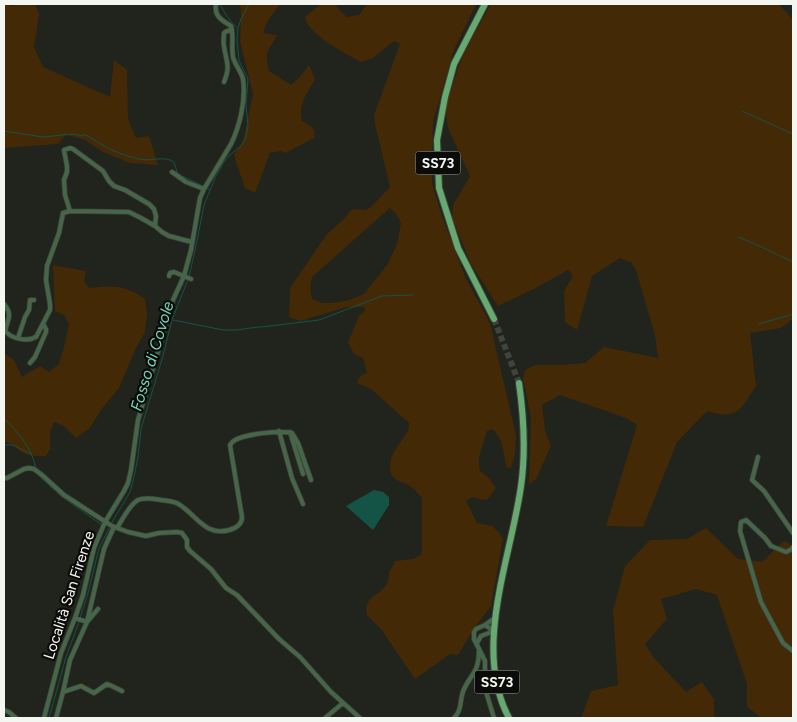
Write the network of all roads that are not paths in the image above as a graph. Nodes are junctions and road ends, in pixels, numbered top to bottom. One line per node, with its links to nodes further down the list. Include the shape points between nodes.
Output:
1 (216, 4): 3 (street, via 216,13)
2 (485, 4): 14 (main road, SS73, via 454,64 444,97 437,140 439,188 458,248)
3 (232, 30): 4 (street, via 224,33 228,73); 6 (street, Località San Firenze, via 233,57 242,78 242,107 235,137)
4 (224, 82)
5 (172, 172): 6 (street)
6 (204, 189): 9 (street, Località San Firenze)
7 (70, 211): 8 (street, via 129,212); 8 (street, via 65,195 67,172 64,150 70,148 103,171 114,186 149,204 156,216); 15 (street, via 63,213 60,233 47,266 50,310)
8 (155, 226): 9 (street, via 170,236)
9 (192, 242): 11 (street, Località San Firenze)
10 (169, 276): 11 (street, via 174,272)
11 (187, 278): 26 (street, Località San Firenze, via 173,300 138,420 128,483)
12 (34, 300): 16 (street, via 30,300)
13 (4, 304): 16 (street, via 10,316 6,333)
14 (494, 319)
15 (43, 324): 16 (street, via 36,337 28,340); 17 (street, via 46,332)
16 (18, 338)
17 (30, 363)
18 (519, 383): 31 (main road, SS73, via 525,448)
19 (279, 431): 20 (street); 25 (street); 27 (street, via 240,438 230,445 242,520 240,525 229,530 211,529 180,504 151,499 132,504)
20 (290, 432): 22 (street); 24 (street, via 298,443)
21 (758, 457): 28 (street, via 752,480 764,491)
22 (303, 474)
23 (4, 478): 26 (street, via 24,469 34,469 64,495)
24 (311, 480)
25 (303, 504)
26 (105, 523): 27 (street); 32 (street, Località San Firenze, via 94,548)
27 (114, 527): 33 (street, via 104,549); 43 (street, via 146,536 182,534 190,551)
28 (793, 533)
29 (793, 547): 40 (street, via 786,552 771,546 746,520 741,522 740,531 761,602 784,643)
30 (98, 609): 33 (street)
31 (496, 617): 34 (street); 35 (main road, SS73)
32 (78, 619): 33 (street); 46 (street, Località San Firenze, via 61,653)
33 (87, 622): 42 (street, via 70,660)
34 (485, 625): 35 (street); 37 (street, via 474,632)
35 (494, 631): 36 (street); 38 (main road, SS73)
36 (485, 634): 37 (street); 38 (street)
37 (477, 643): 39 (street)
38 (493, 643): 52 (main road, SS73, via 498,687)
39 (479, 649): 50 (street, via 478,668 463,690 460,710); 51 (street, via 484,656 487,696)
40 (793, 651)
41 (122, 691): 42 (street, via 107,684 94,693 80,686)
42 (63, 692): 47 (street)
43 (343, 703): 48 (street); 49 (street)
44 (4, 710): 45 (street)
45 (16, 718)
46 (44, 718)
47 (56, 718)
48 (325, 718)
49 (360, 718)
50 (454, 718)
51 (494, 718)
52 (509, 718)

